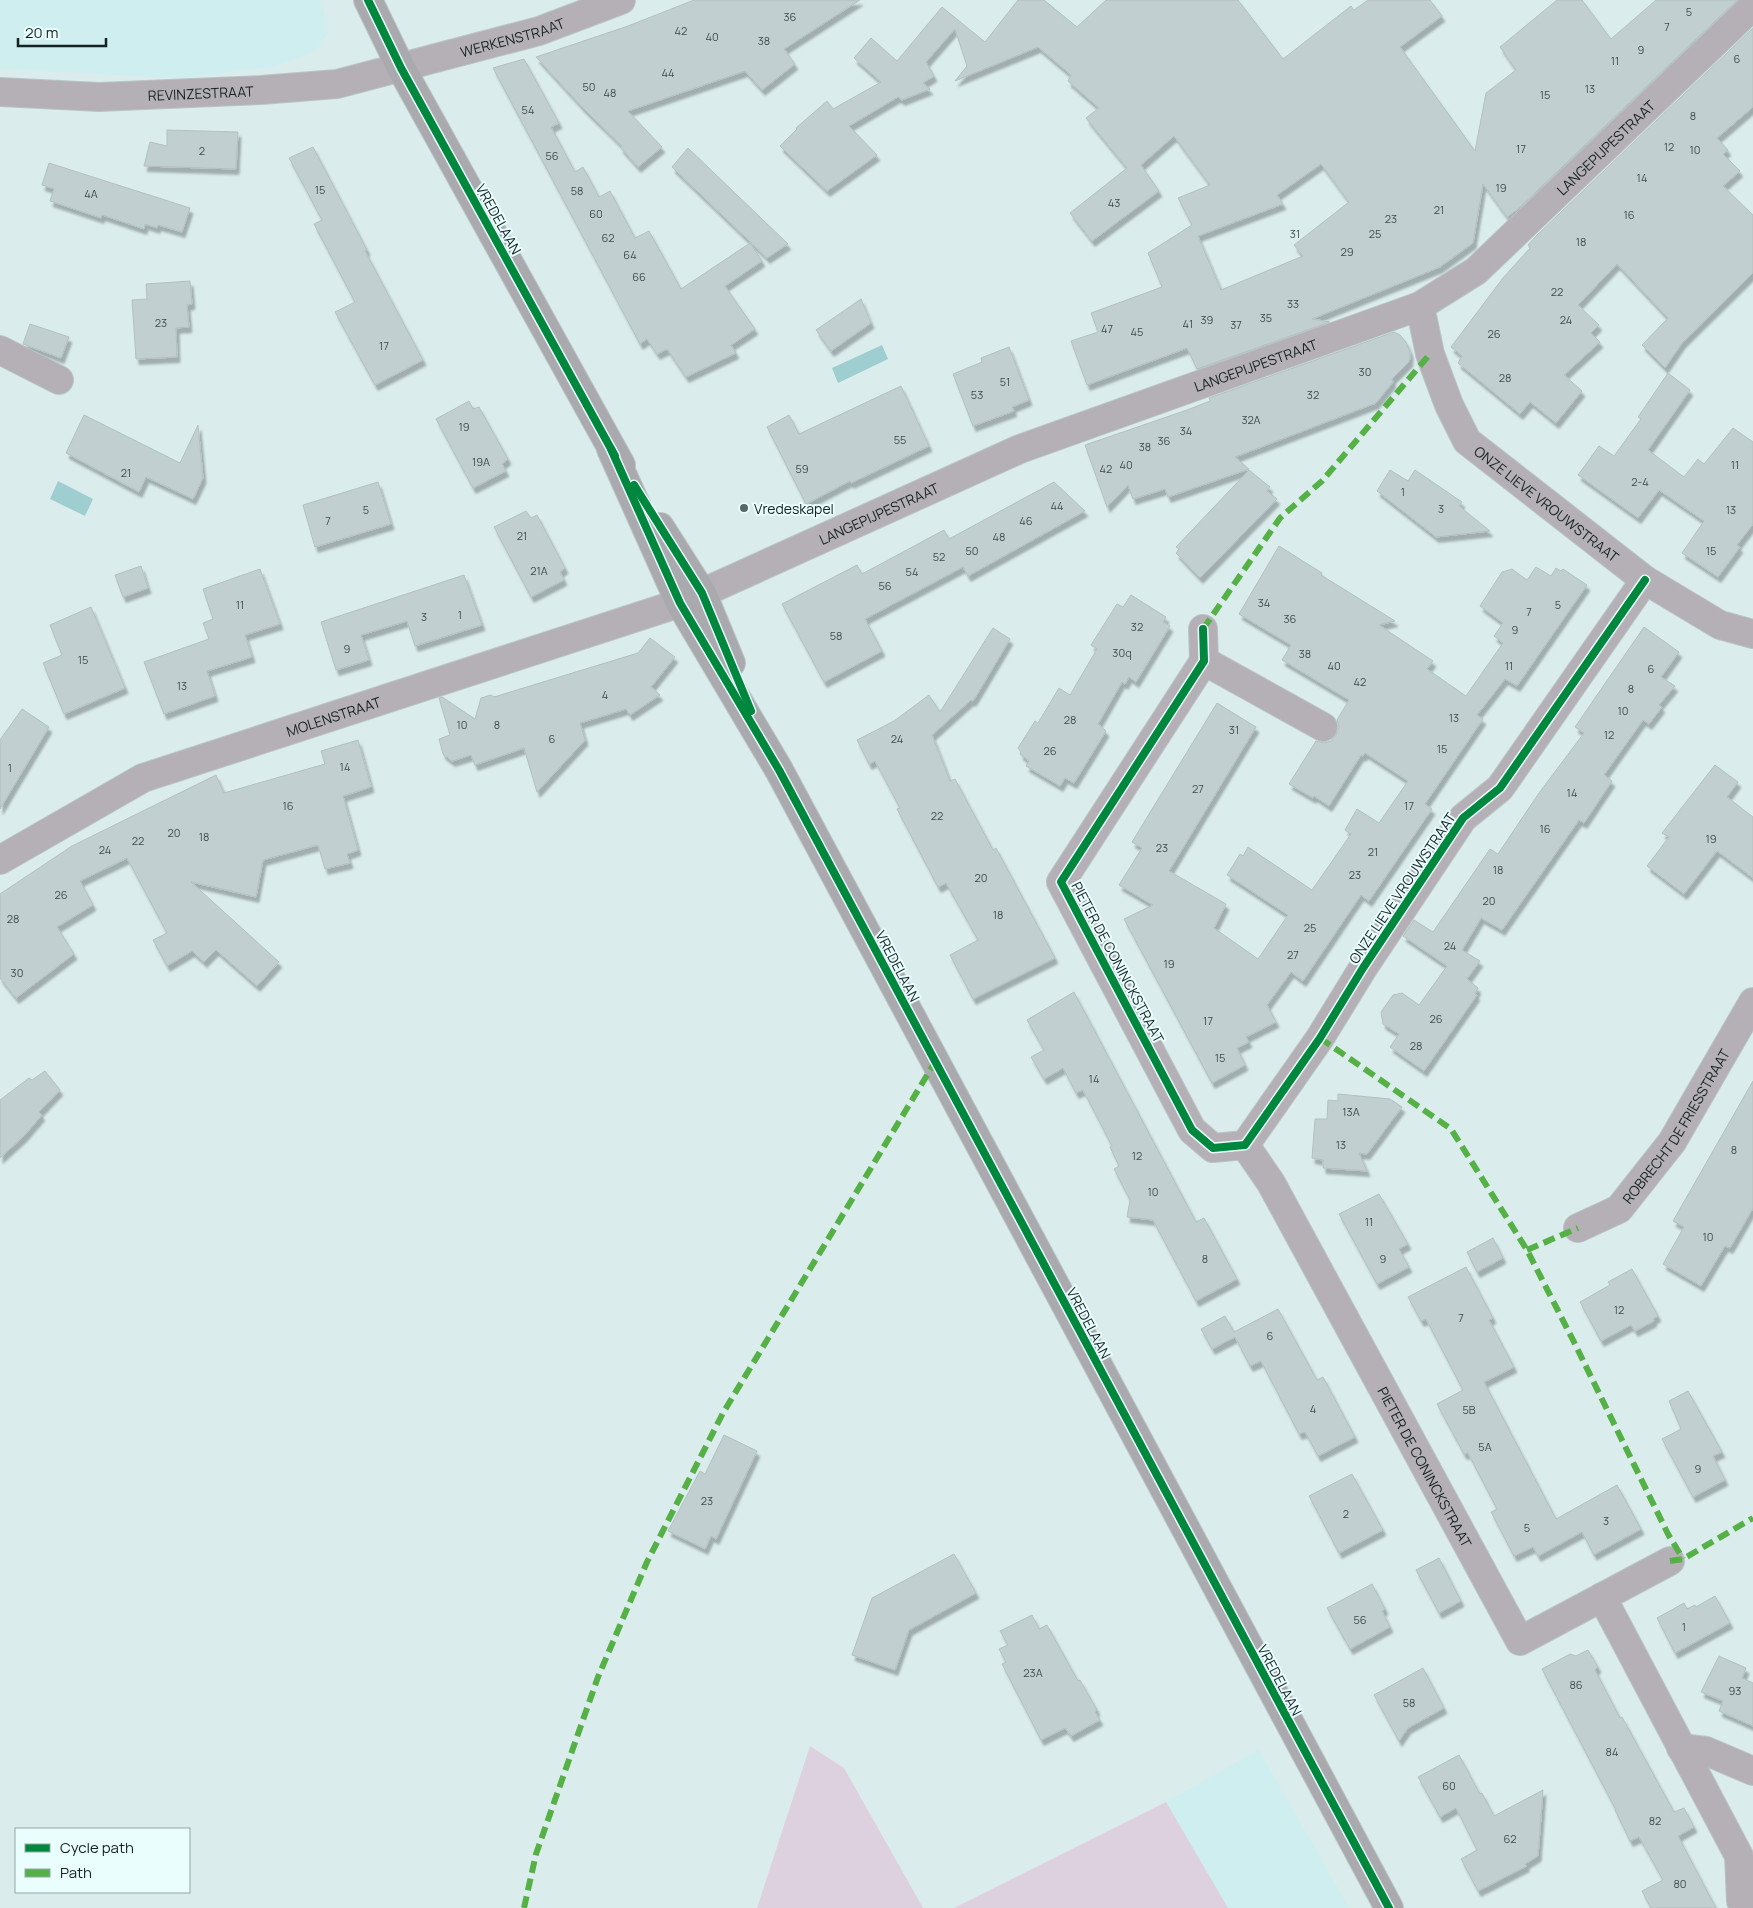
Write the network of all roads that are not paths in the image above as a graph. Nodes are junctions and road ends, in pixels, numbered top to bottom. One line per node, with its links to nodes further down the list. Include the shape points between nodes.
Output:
1 (368, 0): 4 (main road, VREDELAAN)
2 (620, 0): 4 (street, WERKENSTRAAT, via 539,31)
3 (1753, 6): 6 (street, LANGEPIJPESTRAAT, via 1476,271)
4 (401, 68): 5 (street, REVINZESTRAAT, via 337,84 261,90 99,97); 10 (main road, VREDELAAN)
5 (0, 92)
6 (1420, 306): 9 (street, ONZE LIEVE VROUWSTRAAT, via 1430,354 1467,441); 10 (street, LANGEPIJPESTRAAT, via 1020,449)
7 (0, 350): 8 (street)
8 (59, 380)
9 (1645, 580): 12 (street, ONZE LIEVE VROUWSTRAAT, via 1720,625); 17 (street, ONZE LIEVE VROUWSTRAAT, via 1500,788 1463,818 1320,1038)
10 (691, 598): 15 (street, MOLENSTRAAT, via 143,778); 23 (main road, VREDELAAN, via 767,750)
11 (1203, 629): 13 (street)
12 (1753, 634)
13 (1204, 661): 14 (street); 17 (street, PIETER DE CONINCKSTRAAT, via 1061,882 1192,1130 1213,1148)
14 (1323, 727)
15 (0, 860)
16 (1753, 1002): 18 (street, ROBRECHT DE FRIESSTRAAT, via 1672,1142 1619,1209)
17 (1245, 1145): 20 (street, PIETER DE CONINCKSTRAAT, via 1271,1183 1520,1641)
18 (1578, 1228)
19 (1670, 1561): 20 (street, PIETER DE CONINCKSTRAAT)
20 (1602, 1597): 21 (street)
21 (1681, 1748): 22 (street, via 1706,1751); 24 (street, via 1739,1856 1741,1901)
22 (1753, 1771)
23 (1388, 1908)
24 (1753, 1908)

